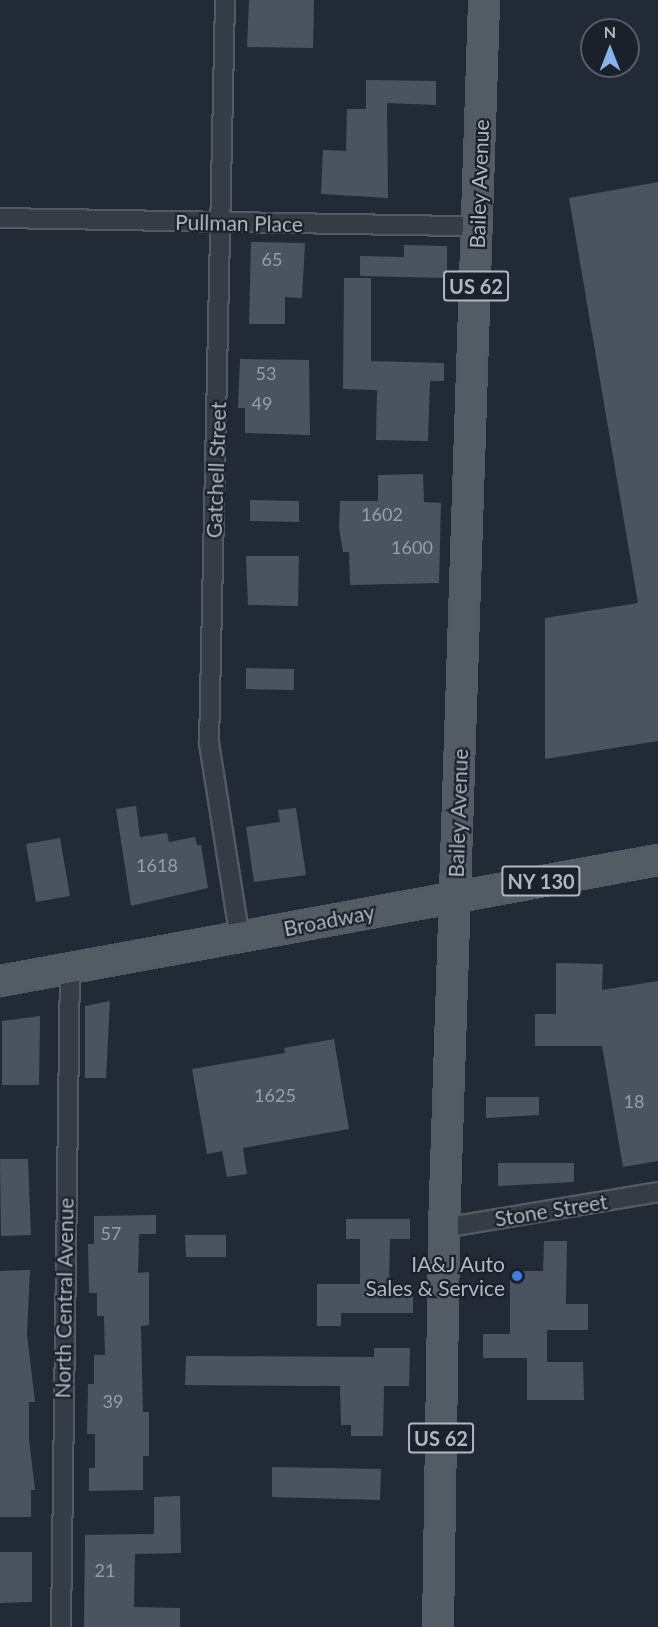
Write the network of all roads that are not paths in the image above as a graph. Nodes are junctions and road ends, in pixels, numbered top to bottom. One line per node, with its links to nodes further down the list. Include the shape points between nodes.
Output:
1 (225, 0): 4 (street, Gatchell Street)
2 (484, 0): 5 (main road, Bailey Avenue / US 62)
3 (0, 218): 4 (street, Pullman Place)
4 (223, 223): 5 (street, Pullman Place); 8 (street, Gatchell Street, via 209,743)
5 (478, 226): 7 (main road, Bailey Avenue / US 62)
6 (658, 860): 7 (main road, Broadway / NY 130)
7 (456, 894): 8 (main road, Broadway); 12 (main road, Bailey Avenue / US 62)
8 (240, 938): 9 (main road, Broadway)
9 (70, 968): 10 (main road, Broadway); 13 (street, North Central Avenue)
10 (0, 981)
11 (658, 1192): 12 (street, Stone Street)
12 (444, 1228): 14 (main road, Bailey Avenue / US 62)
13 (61, 1627)
14 (438, 1627)

